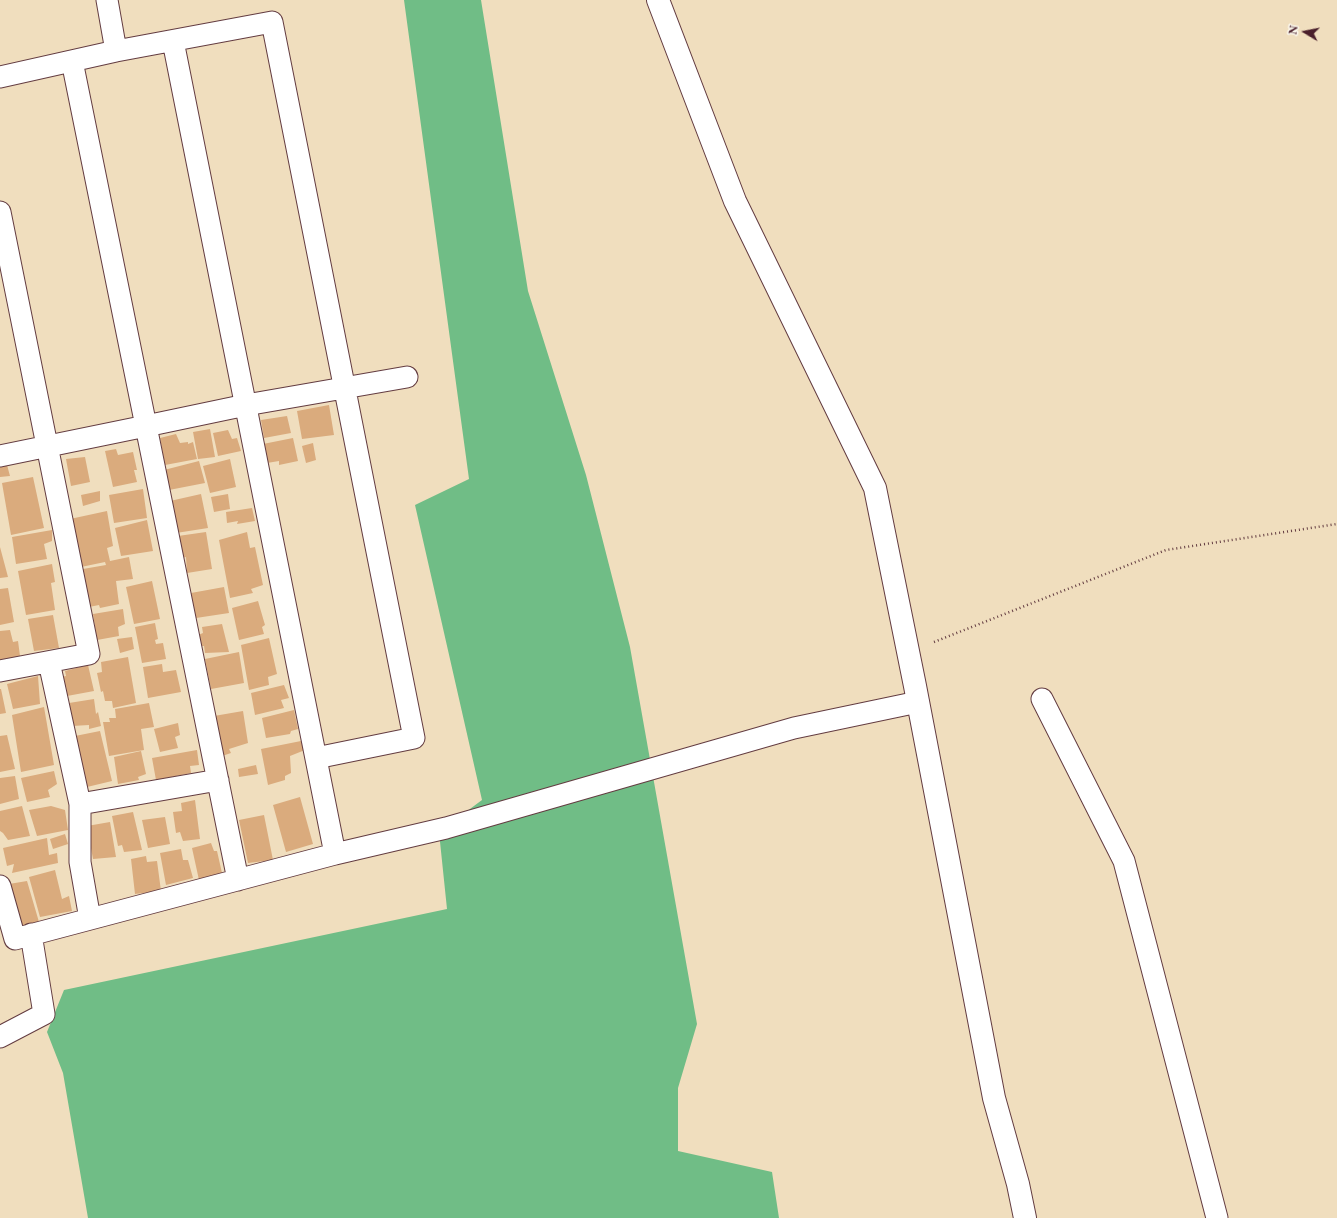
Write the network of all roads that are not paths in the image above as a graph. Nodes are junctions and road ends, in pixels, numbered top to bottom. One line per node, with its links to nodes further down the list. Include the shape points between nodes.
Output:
1 (107, 0): 4 (street)
2 (658, 0): 17 (street, via 735,201 875,488)
3 (174, 41): 4 (street); 9 (street, via 272,22); 10 (street)
4 (116, 52): 5 (street)
5 (72, 61): 6 (street); 11 (street)
6 (0, 77)
7 (0, 212): 12 (street)
8 (407, 377): 9 (street)
9 (343, 387): 10 (street); 18 (street, via 414,738)
10 (246, 404): 11 (street); 18 (street)
11 (146, 426): 12 (street); 19 (street)
12 (47, 446): 13 (street); 14 (street, via 89,654)
13 (0, 456)
14 (48, 662): 15 (street); 20 (street)
15 (0, 672)
16 (1042, 699): 28 (street, via 1124,862)
17 (918, 702): 21 (street, via 794,728 446,828); 27 (street, via 994,1098)
18 (316, 758): 21 (street)
19 (218, 780): 20 (street); 22 (street)
20 (80, 804): 24 (street, via 80,862)
21 (335, 854): 22 (street)
22 (238, 880): 24 (street)
23 (0, 886): 25 (street, via 15,939)
24 (90, 919): 25 (street)
25 (31, 934): 26 (street, via 44,1014)
26 (0, 1037)
27 (1025, 1218)
28 (1217, 1218)

